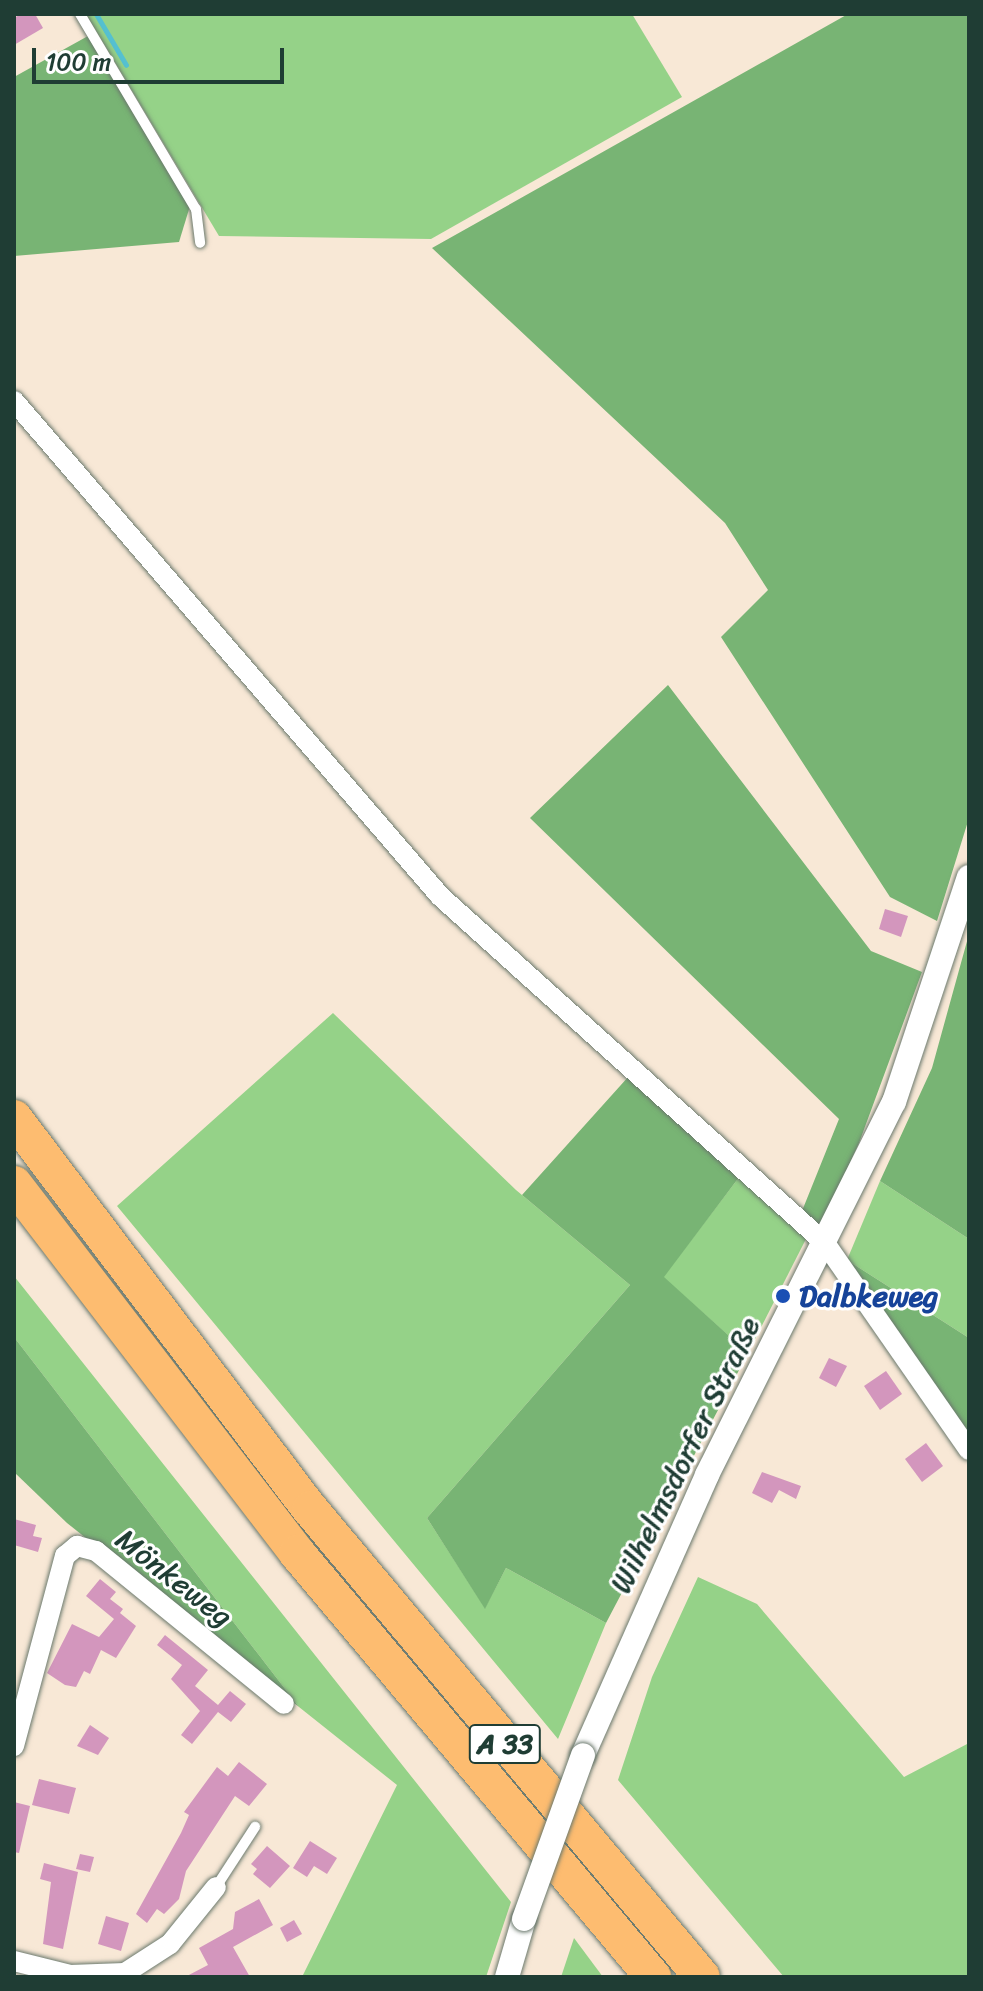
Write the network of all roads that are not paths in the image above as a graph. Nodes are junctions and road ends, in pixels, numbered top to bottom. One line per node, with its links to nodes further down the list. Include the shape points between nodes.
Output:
1 (80, 14): 2 (lane, via 196,209)
2 (200, 243)
3 (14, 401): 7 (street, via 440,896)
4 (969, 877): 7 (street, Wilhelmsdorfer Straße, via 916,1049)
5 (14, 1118): 18 (highway, A 33, via 310,1509)
6 (14, 1184): 13 (highway, A 33, via 297,1553)
7 (825, 1243): 8 (street); 15 (street, Wilhelmsdorfer Straße, bridge, via 707,1475 583,1755)
8 (969, 1450)
9 (284, 1704): 10 (street, Mönkeweg, via 96,1551 77,1546 65,1556)
10 (14, 1746)
11 (255, 1827): 12 (lane)
12 (216, 1887): 14 (street, via 170,1944 125,1973 70,1975)
13 (610, 1927): 16 (highway); 17 (highway, A 33)
14 (14, 1961)
15 (507, 1977)
16 (638, 1977)
17 (653, 1977)
18 (702, 1977)

